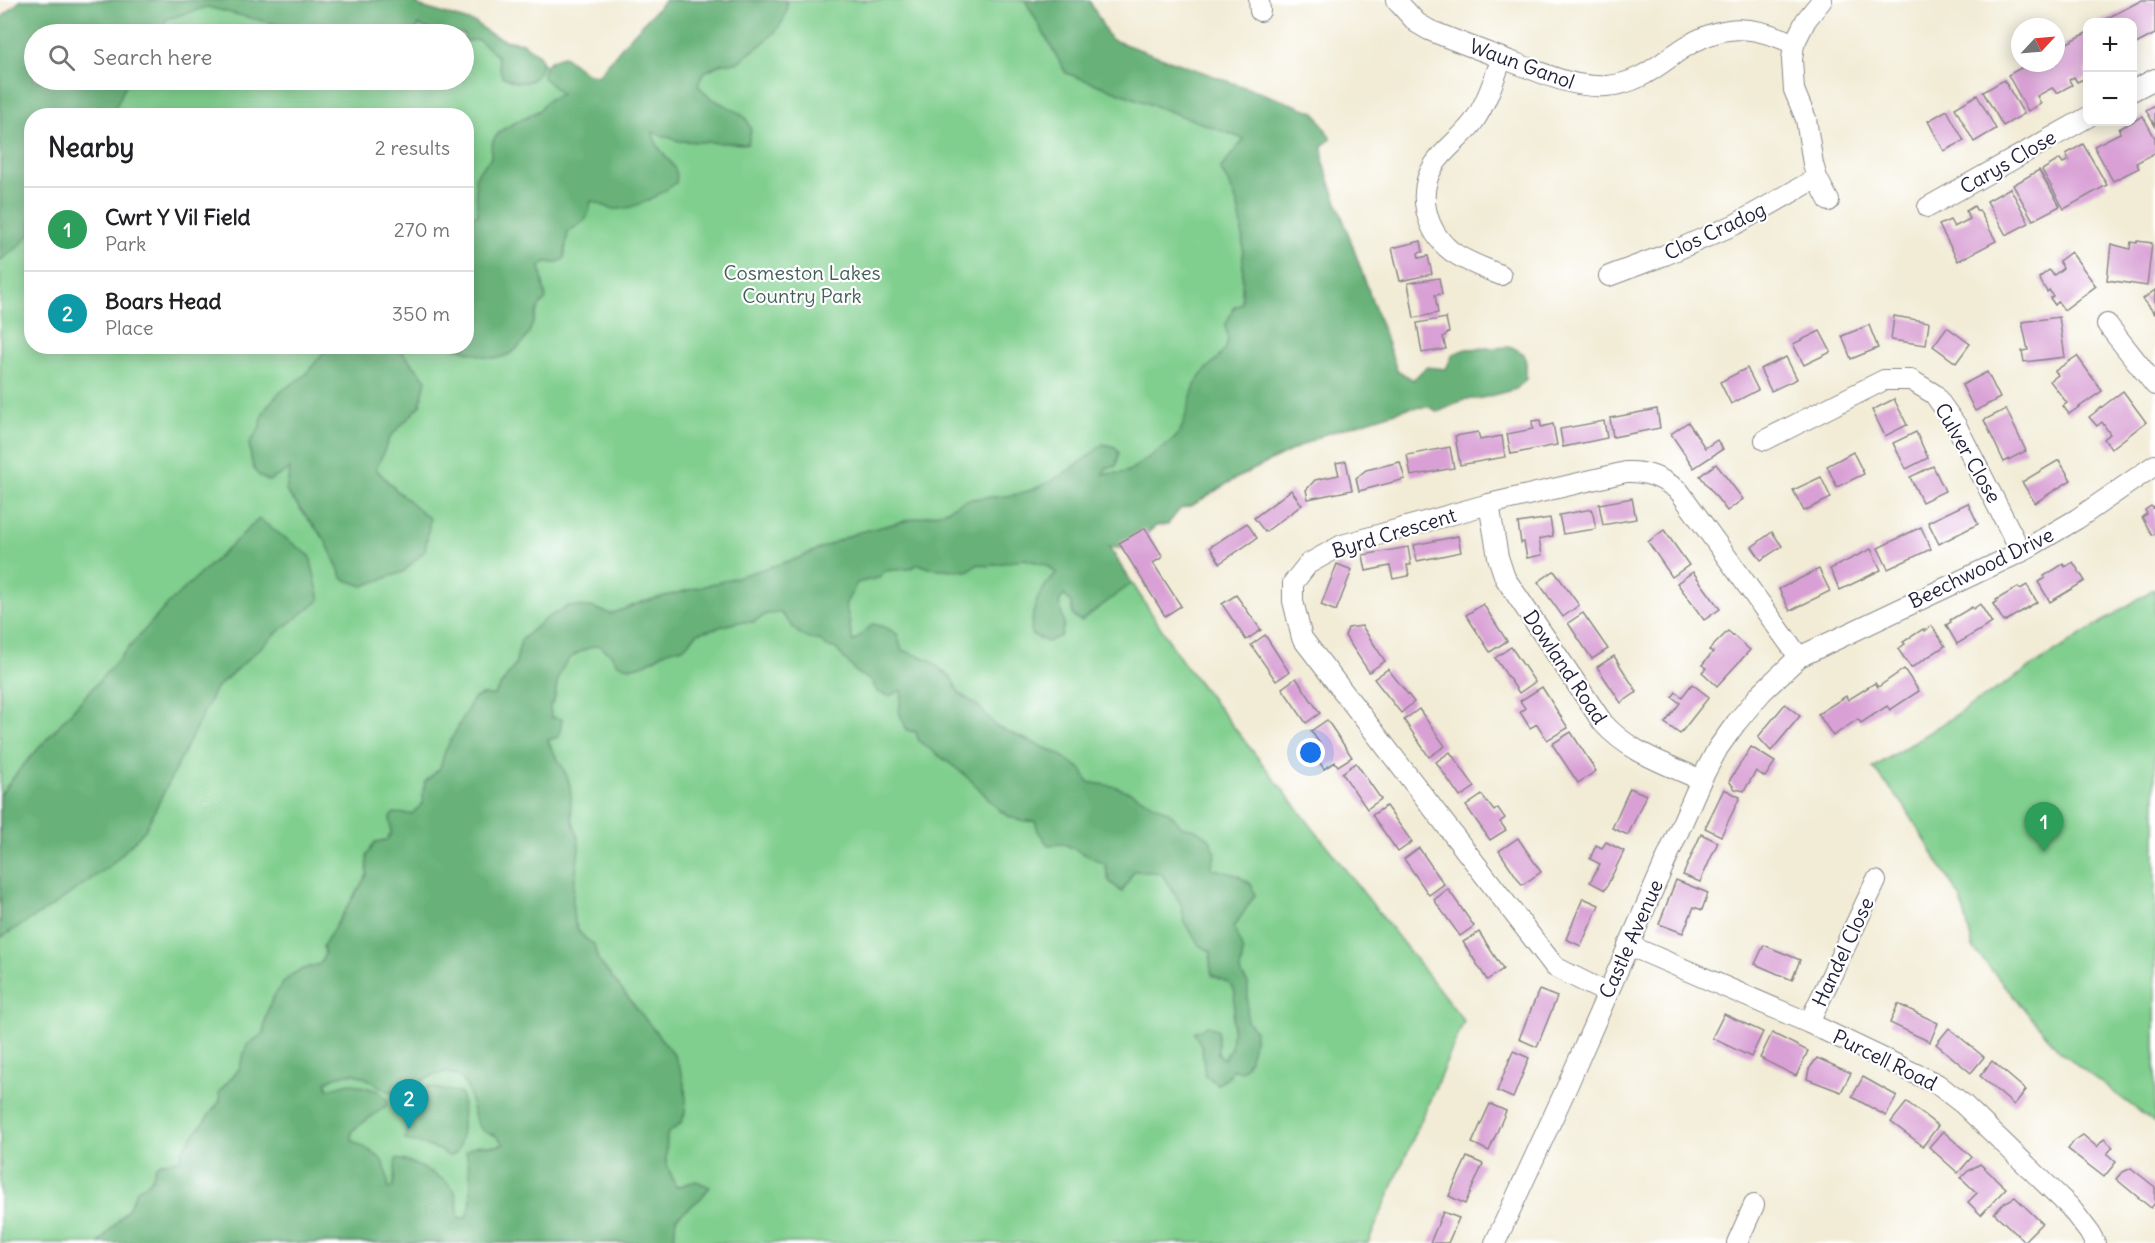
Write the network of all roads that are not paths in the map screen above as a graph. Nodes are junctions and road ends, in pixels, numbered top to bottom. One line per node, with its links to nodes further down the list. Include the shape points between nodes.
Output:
1 (1396, 0): 4 (street, Waun Ganol, via 1429,30)
2 (1822, 0): 3 (street)
3 (1794, 44): 4 (street, Waun Ganol, via 1751,29 1722,32 1694,42 1638,79 1600,87 1573,84); 8 (street, via 1793,83 1806,119)
4 (1502, 58): 11 (street, via 1480,111 1436,162 1424,189 1430,222 1450,250)
5 (2155, 79): 6 (street)
6 (2137, 90)
7 (2083, 120): 10 (street, Carys Close)
8 (1817, 178): 9 (street); 12 (street, Clos Cradog, via 1736,224)
9 (1829, 201)
10 (1928, 207)
11 (1501, 275)
12 (1609, 276)
13 (2108, 324): 14 (street)
14 (2155, 385)
15 (1764, 440): 18 (street, Culver Close, via 1884,380 1911,380 1934,394 1956,425)
16 (2155, 465): 18 (street, Beechwood Drive)
17 (1489, 504): 19 (street, Byrd Crescent, via 1626,472 1641,471 1661,479 1679,491); 20 (street, Dowland Road, via 1505,578 1603,723 1629,747); 23 (street, Byrd Crescent, via 1342,545 1308,564 1293,583 1293,601 1302,638 1555,967)
18 (2021, 552): 19 (street, Beechwood Drive)
19 (1798, 657): 20 (street, Castle Avenue, via 1736,723)
20 (1701, 780): 22 (street, Castle Avenue)
21 (1876, 881): 24 (street, Handel Close)
22 (1628, 945): 23 (street, Castle Avenue); 24 (street, Purcell Road)
23 (1607, 993): 26 (street, Castle Avenue)
24 (1809, 1023): 28 (street, Purcell Road, via 1945,1089 2070,1207)
25 (1754, 1205): 27 (street)
26 (1495, 1243)
27 (1737, 1243)
28 (2095, 1243)

